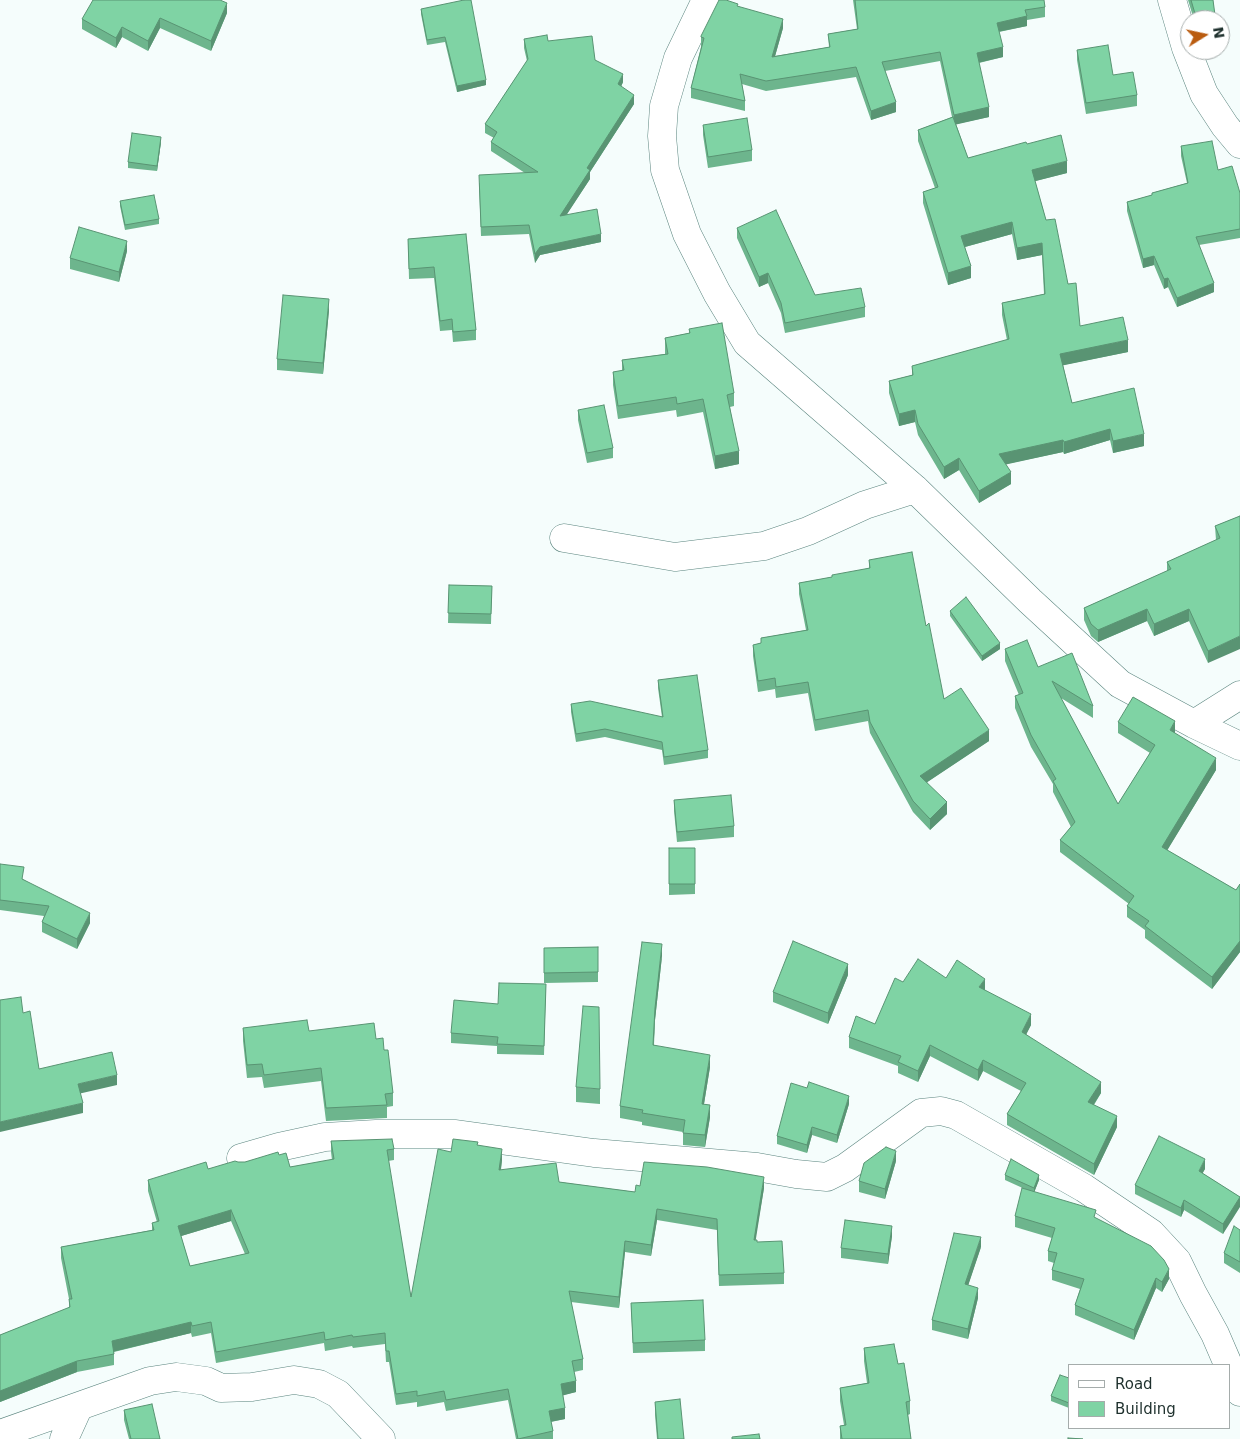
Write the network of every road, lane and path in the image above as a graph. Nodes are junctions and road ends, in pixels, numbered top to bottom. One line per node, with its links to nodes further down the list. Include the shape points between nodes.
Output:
1 (706, 0): 4 (street, via 678,58 664,106 662,136 666,170 687,234 716,293 748,342)
2 (1172, 0): 3 (street, via 1204,94)
3 (1240, 144)
4 (915, 489): 5 (street, via 865,505 808,531 764,546 675,556); 7 (street, via 1120,684)
5 (564, 538)
6 (1240, 695): 7 (street)
7 (1194, 724): 8 (street)
8 (1240, 746)
9 (241, 1158): 10 (street, via 325,1138 456,1134 827,1176 845,1168 921,1113 941,1111 956,1115 1084,1188 1151,1233 1177,1261)
10 (1228, 1364)
11 (1230, 1369): 12 (street)
12 (1240, 1392)
13 (79, 1406): 14 (street); 15 (street); 16 (street, via 150,1381 176,1377 206,1381 221,1388 294,1380 319,1384 338,1394)
14 (0, 1434)
15 (64, 1439)
16 (380, 1439)

